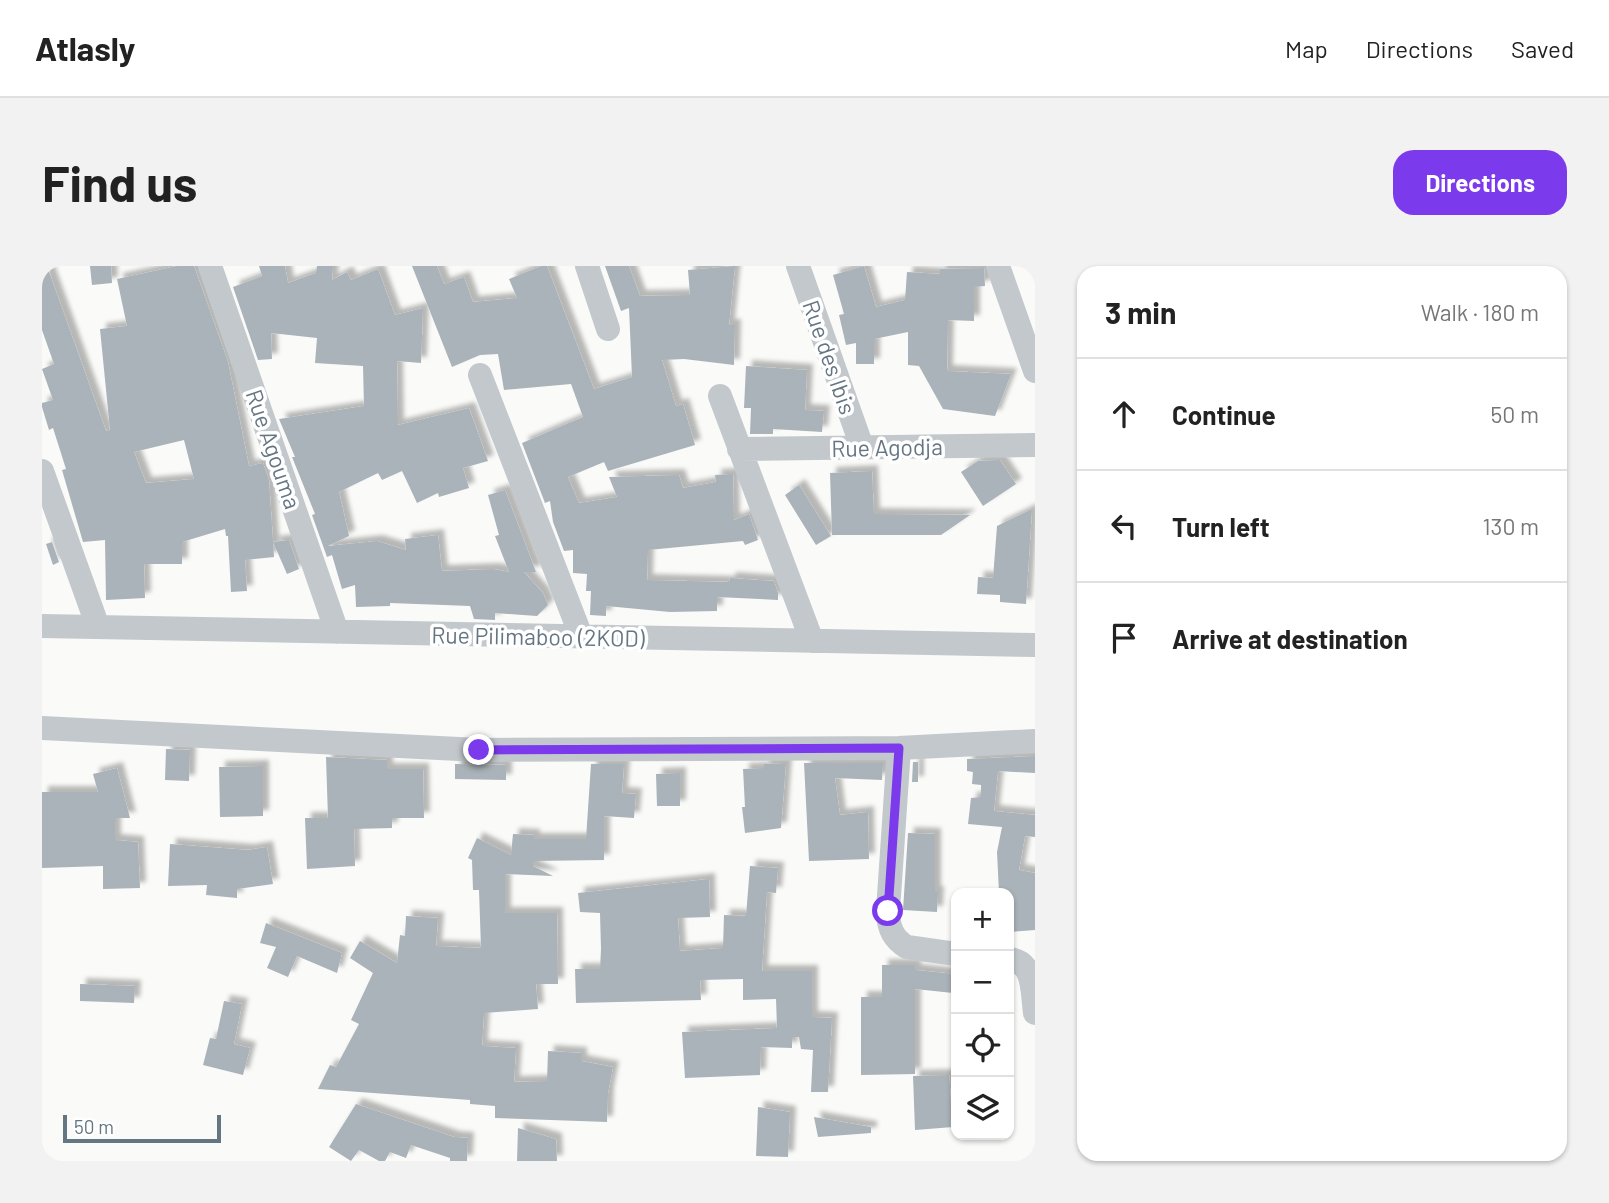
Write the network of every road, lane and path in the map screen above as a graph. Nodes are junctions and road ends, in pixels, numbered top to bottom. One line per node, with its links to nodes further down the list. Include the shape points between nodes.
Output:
1 (210, 266): 15 (street, Rue Agouma)
2 (587, 266): 5 (street)
3 (798, 266): 10 (street, Rue des Ibis)
4 (998, 266): 6 (street)
5 (608, 329)
6 (1035, 370)
7 (480, 374): 16 (street)
8 (720, 396): 11 (street)
9 (1035, 445): 10 (street, Rue Agodja)
10 (862, 447): 11 (street, Rue Agodja)
11 (740, 449): 17 (street)
12 (42, 471): 14 (street)
13 (42, 626): 14 (street, Rue Pilimaboo (2KOD))
14 (98, 627): 15 (street, Rue Pilimaboo (2KOD))
15 (337, 632): 16 (street, Rue Pilimaboo (2KOD))
16 (581, 636): 17 (street, Rue Pilimaboo (2KOD))
17 (811, 641): 18 (street, Rue Pilimaboo (2KOD))
18 (1035, 645)
19 (42, 728): 21 (street, via 479,750)
20 (1035, 741): 21 (street)
21 (899, 748): 22 (street, via 890,927 907,947)
22 (951, 953)
23 (1014, 960): 24 (street, via 1028,971)
24 (1035, 1013)

